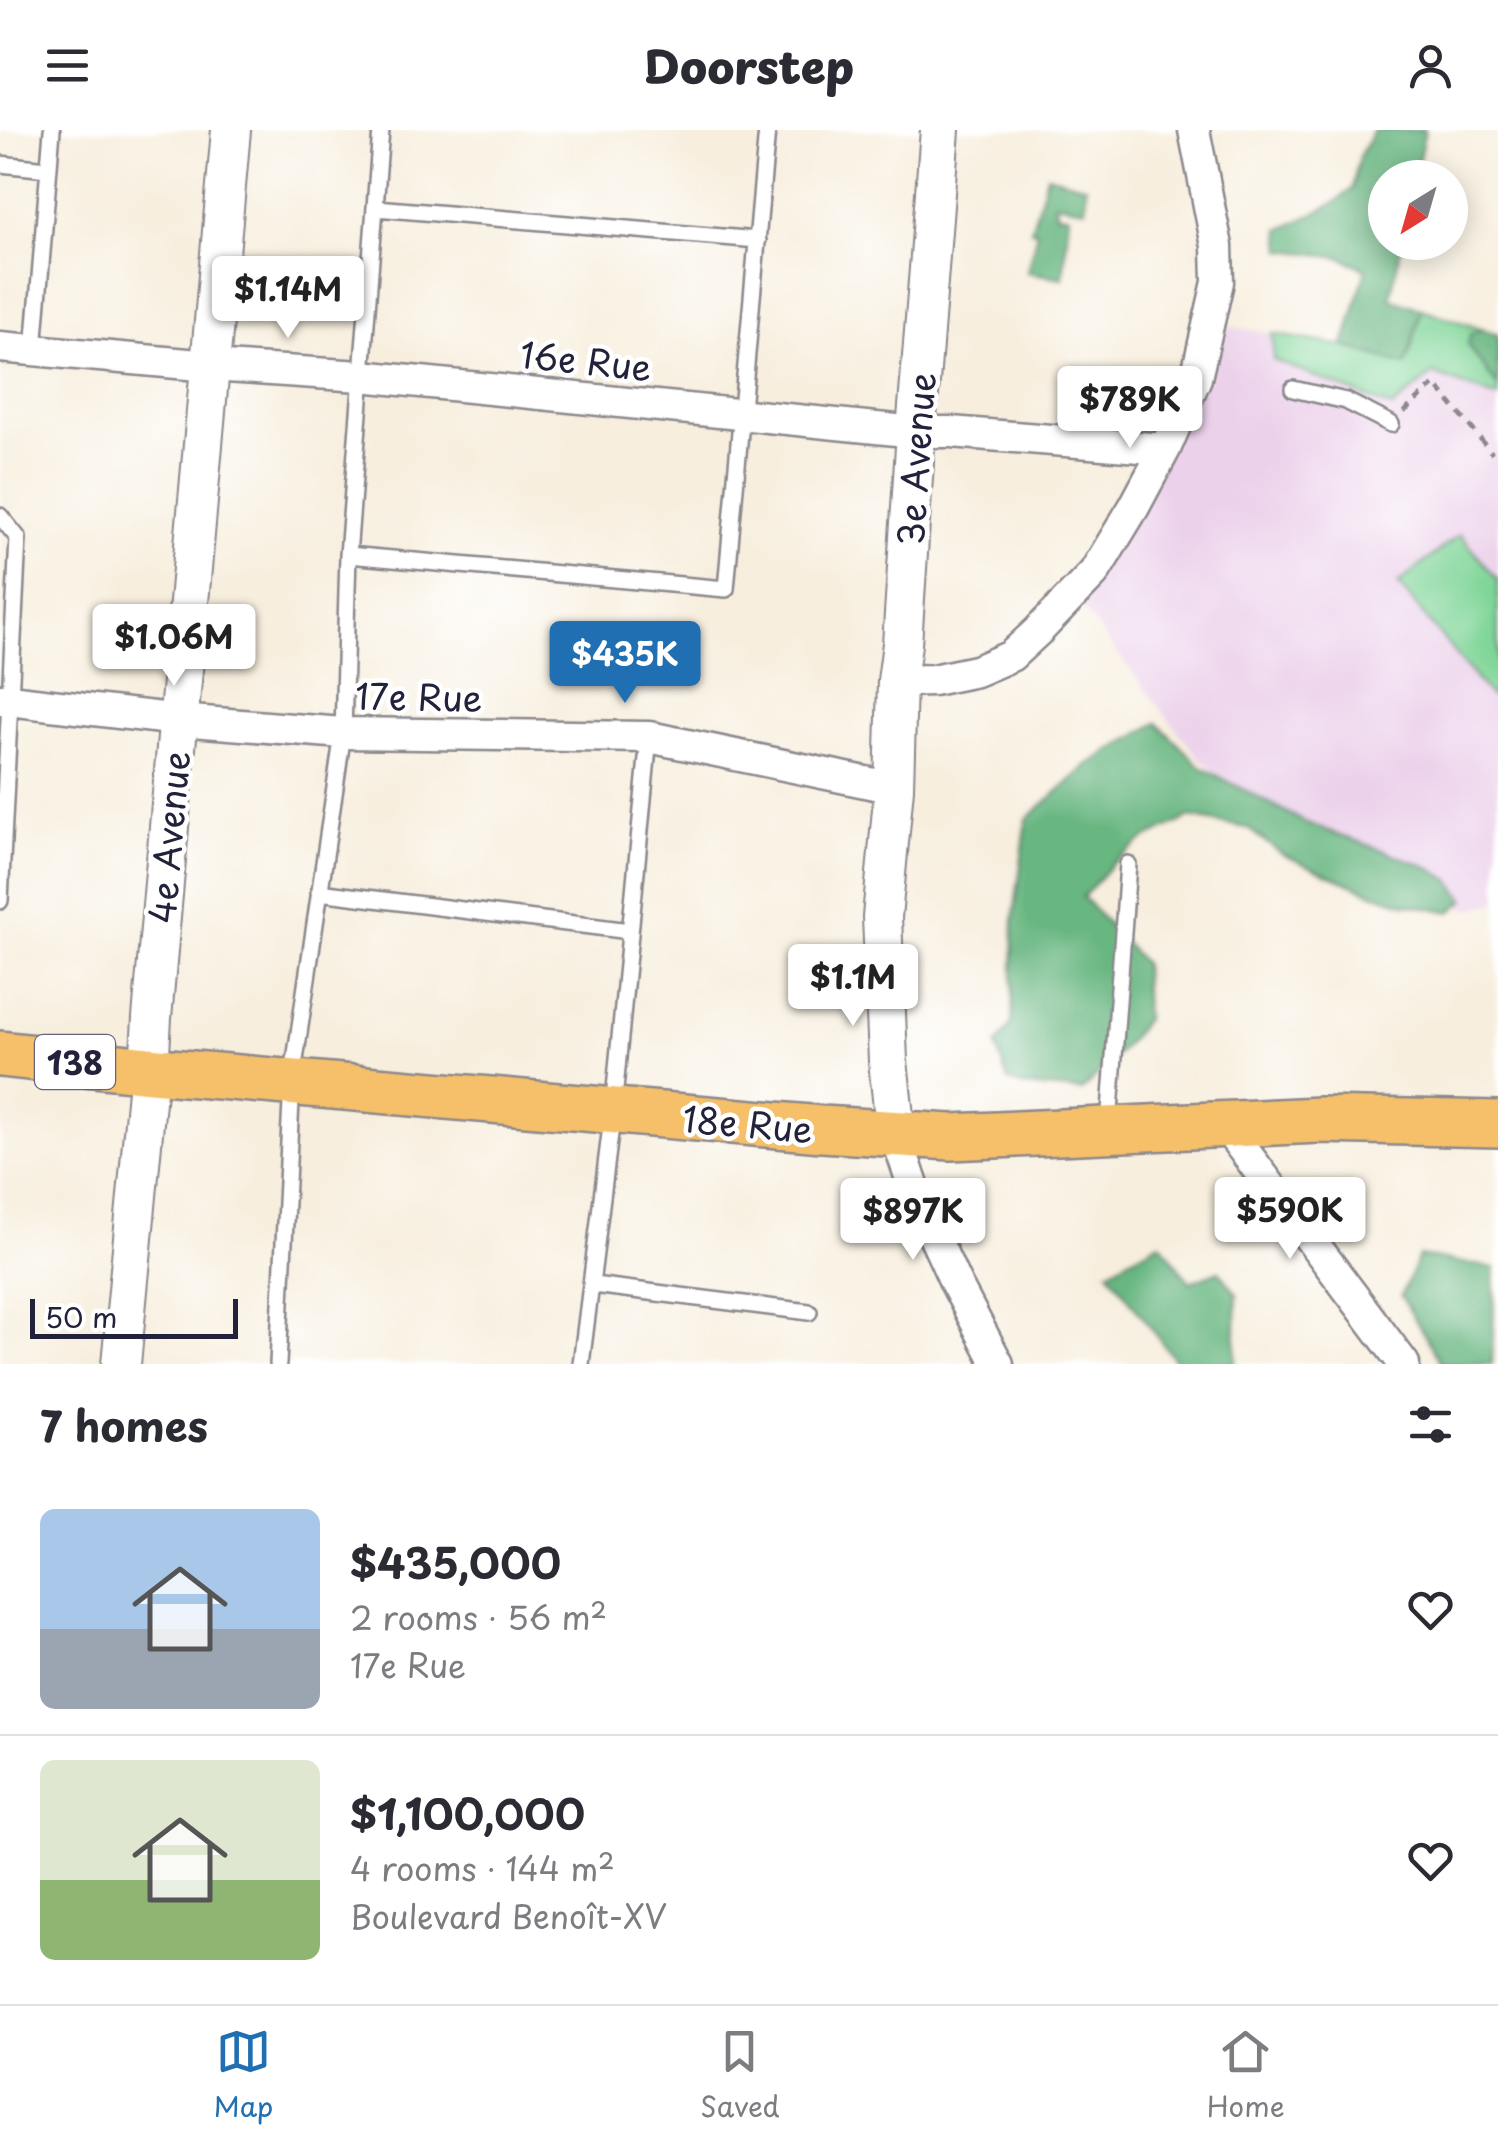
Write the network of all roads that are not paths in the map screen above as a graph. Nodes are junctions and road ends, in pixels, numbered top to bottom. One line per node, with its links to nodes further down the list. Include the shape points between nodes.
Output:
1 (52, 130): 8 (lane)
2 (231, 130): 13 (street, 4e Avenue)
3 (381, 130): 9 (lane)
4 (767, 130): 10 (lane)
5 (940, 130): 18 (street, 3e Avenue)
6 (1194, 130): 19 (street, via 1218,282 1196,378)
7 (0, 164): 8 (lane)
8 (48, 169): 12 (lane)
9 (376, 208): 10 (lane); 14 (lane)
10 (758, 240): 16 (lane)
11 (0, 347): 12 (street, 16e Rue)
12 (34, 350): 13 (street, 16e Rue)
13 (210, 366): 14 (street, 16e Rue); 24 (street, 4e Avenue)
14 (361, 376): 16 (street, 16e Rue); 21 (lane)
15 (1293, 389): 17 (lane, via 1346,401)
16 (743, 414): 18 (street, 16e Rue); 21 (lane, via 726,590)
17 (1390, 424)
18 (916, 432): 19 (street, 16e Rue); 22 (street, 3e Avenue)
19 (1164, 450): 22 (street, via 1094,572 1011,656 976,671)
20 (0, 517): 23 (lane, via 18,538)
21 (348, 555): 25 (lane)
22 (896, 681): 27 (street, 3e Avenue)
23 (4, 699): 24 (street, 17e Rue); 29 (lane)
24 (178, 720): 25 (street, 17e Rue); 34 (street, 4e Avenue)
25 (343, 733): 26 (street, 17e Rue); 30 (lane)
26 (650, 737): 27 (street, 17e Rue); 32 (lane)
27 (894, 788): 40 (street, 3e Avenue, via 882,918)
28 (1128, 864): 39 (lane)
29 (1, 871): 31 (lane)
30 (319, 892): 32 (lane); 35 (lane)
31 (0, 901)
32 (630, 931): 36 (lane)
33 (0, 1054): 34 (main road, 18e Rue / 138)
34 (149, 1070): 35 (main road, 18e Rue / 138); 43 (street, 4e Avenue)
35 (292, 1081): 36 (main road, 18e Rue / 138); 44 (lane)
36 (613, 1110): 40 (main road, 18e Rue / 138); 41 (lane)
37 (1224, 1124): 38 (main road, 18e Rue / 138); 39 (main road, 18e Rue / 138); 47 (street)
38 (1498, 1124)
39 (1109, 1129): 40 (main road, 18e Rue / 138)
40 (896, 1134): 46 (street, via 918,1203)
41 (592, 1284): 42 (lane); 45 (lane)
42 (809, 1312)
43 (121, 1364)
44 (278, 1364)
45 (581, 1364)
46 (998, 1364)
47 (1404, 1364)

